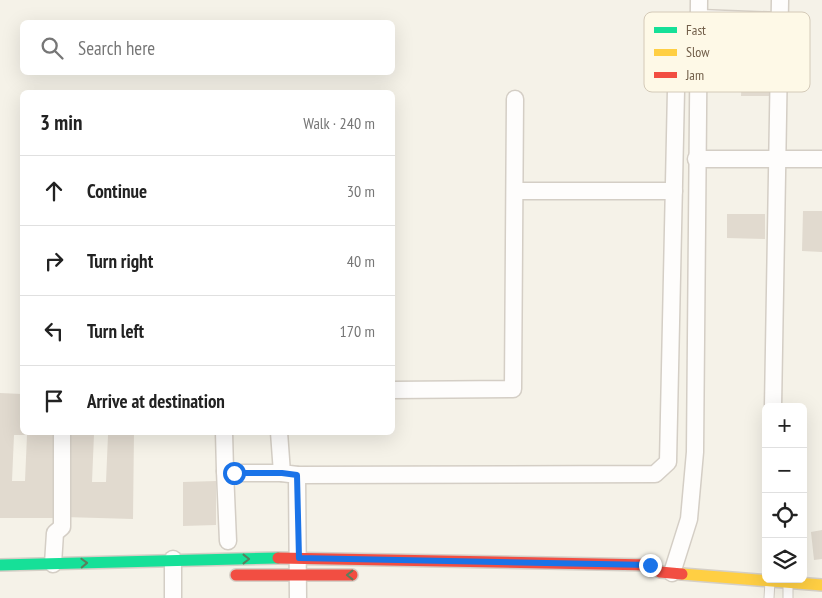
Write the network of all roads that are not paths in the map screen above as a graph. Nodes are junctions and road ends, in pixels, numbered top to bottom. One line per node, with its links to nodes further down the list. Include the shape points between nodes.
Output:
1 (676, 92): 9 (street)
2 (697, 92): 6 (street)
3 (779, 92): 5 (street)
4 (515, 99): 8 (street)
5 (778, 158): 6 (street); 7 (street); 11 (street)
6 (696, 159): 22 (street, via 690,519)
7 (822, 159)
8 (516, 191): 9 (street); 10 (street, via 512,388)
9 (674, 191): 16 (street, via 670,441 668,462 655,474)
10 (395, 390)
11 (773, 403)
12 (62, 435): 19 (street, via 62,527 55,533)
13 (224, 435): 15 (street)
14 (280, 435): 16 (street)
15 (225, 471): 16 (street); 17 (street)
16 (289, 474): 18 (street)
17 (228, 541)
18 (299, 558): 21 (street, one-way to 18); 22 (street, via 650,565); 24 (street)
19 (53, 564): 20 (street); 21 (street, one-way to 21)
20 (0, 565)
21 (173, 571): 32 (street)
22 (666, 573): 26 (street, via 650,577); 27 (street)
23 (222, 575): 24 (street)
24 (299, 575): 25 (street, one-way to 24); 33 (street)
25 (368, 575)
26 (574, 576)
27 (762, 579)
28 (770, 583): 34 (lane)
29 (788, 583): 35 (lane)
30 (796, 583): 31 (street)
31 (822, 586)
32 (172, 598)
33 (298, 598)
34 (769, 598)
35 (788, 598)

